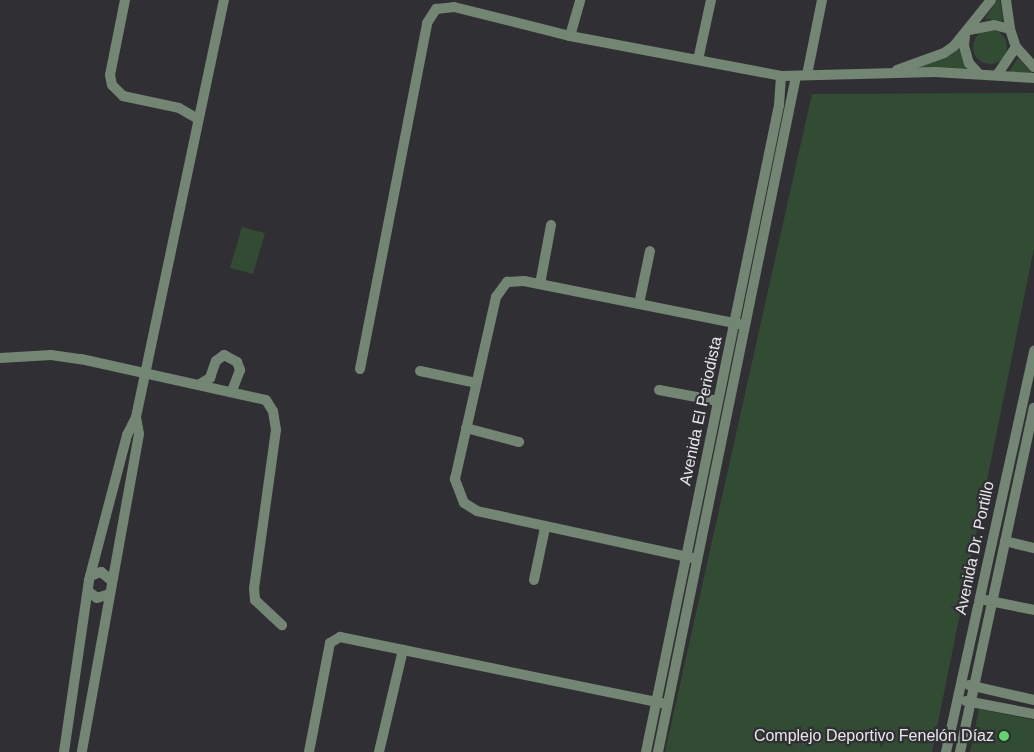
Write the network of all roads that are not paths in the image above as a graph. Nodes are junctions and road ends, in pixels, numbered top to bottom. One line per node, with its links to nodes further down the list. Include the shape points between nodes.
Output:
1 (126, 0): 21 (street, via 110,75 112,85 123,96 178,108)
2 (224, 0): 21 (street)
3 (580, 0): 10 (street)
4 (711, 0): 12 (street)
5 (822, 0): 16 (street)
6 (991, 0): 9 (street)
7 (1006, 0): 8 (street)
8 (1010, 29): 9 (street, via 994,25); 11 (street)
9 (967, 33): 14 (street, via 944,53); 15 (street, via 964,46 969,63)
10 (570, 36): 12 (street); 29 (street, via 454,8 436,9 427,24)
11 (1016, 47): 13 (street); 17 (street)
12 (698, 60): 18 (street)
13 (1034, 67)
14 (886, 73): 15 (street); 16 (street)
15 (979, 74): 17 (street)
16 (807, 75): 19 (street)
17 (997, 75): 20 (street)
18 (781, 76): 19 (street); 26 (street, Avenida El Periodista, via 779,105)
19 (796, 76): 26 (street)
20 (1034, 78)
21 (198, 119): 31 (street)
22 (551, 225): 24 (street)
23 (650, 251): 25 (street)
24 (540, 284): 25 (street); 33 (street, via 507,282 501,288)
25 (639, 304): 26 (street)
26 (739, 324): 36 (street, Avenida El Periodista); 45 (street)
27 (1034, 351): 51 (street, Avenida Dr. Portillo)
28 (0, 358): 31 (street, via 51,355)
29 (360, 369)
30 (420, 371): 33 (street)
31 (145, 372): 32 (street); 38 (street)
32 (200, 384): 35 (street); 35 (street, via 210,378 216,361 224,355 236,362 240,370)
33 (476, 384): 39 (street)
34 (659, 390): 36 (street)
35 (232, 391): 54 (street, via 266,400 273,411 276,430 254,588 255,600)
36 (718, 401): 44 (street, Avenida El Periodista)
37 (1034, 408): 42 (street, Avenida Dr. Portillo)
38 (136, 417): 46 (street, via 127,435); 48 (street, via 139,434)
39 (466, 428): 40 (street); 41 (street, via 455,479 464,503 477,511)
40 (519, 442)
41 (545, 528): 44 (street); 47 (street)
42 (1005, 541): 43 (street); 52 (street, Avenida Dr. Portillo)
43 (1034, 548)
44 (686, 557): 45 (street); 60 (street, Avenida El Periodista)
45 (697, 559): 62 (street)
46 (90, 576): 48 (street, via 102,572); 49 (street)
47 (534, 580)
48 (112, 581): 50 (street)
49 (88, 591): 50 (street, via 97,598); 64 (street)
50 (109, 594): 65 (street)
51 (980, 599): 52 (street); 56 (street, Avenida Dr. Portillo)
52 (992, 601): 53 (street); 57 (street, Avenida Dr. Portillo)
53 (1034, 610)
54 (282, 625)
55 (403, 650): 60 (street); 66 (street, via 340,637 330,643); 67 (street)
56 (961, 682): 57 (street); 58 (street, Avenida Dr. Portillo)
57 (974, 686): 59 (street); 61 (street, Avenida Dr. Portillo)
58 (958, 699): 61 (street); 70 (street, Avenida Dr. Portillo)
59 (1034, 700)
60 (656, 702): 62 (street); 68 (street, Avenida El Periodista)
61 (970, 702): 63 (street); 71 (street, Avenida Dr. Portillo)
62 (668, 704): 69 (street)
63 (1034, 714)
64 (64, 752)
65 (82, 752)
66 (309, 752)
67 (379, 752)
68 (646, 752)
69 (658, 752)
70 (946, 752)
71 (960, 752)

